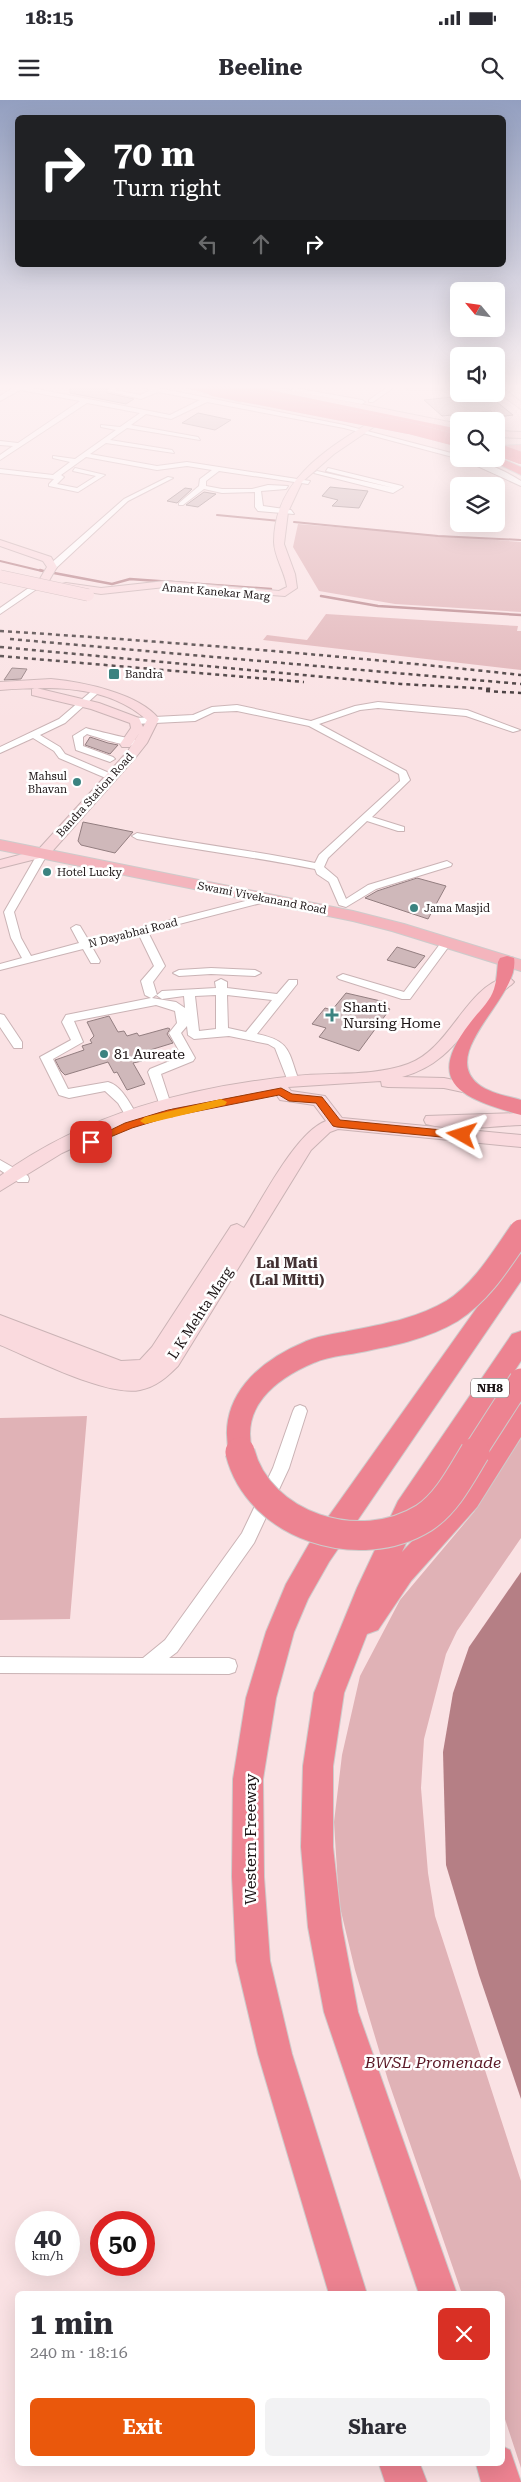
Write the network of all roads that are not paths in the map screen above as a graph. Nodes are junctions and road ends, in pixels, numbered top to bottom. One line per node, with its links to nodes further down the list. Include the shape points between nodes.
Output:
1 (128, 499): 9 (street)
2 (188, 499): 5 (street)
3 (258, 499): 6 (street, via 261,509)
4 (293, 499): 6 (street, Anant Kanekar Marg)
5 (181, 504)
6 (289, 508): 7 (street, Anant Kanekar Marg)
7 (282, 536): 11 (street, Anant Kanekar Marg, bridge, via 300,588 282,598 156,586 88,595); 12 (street, Anant Kanekar Marg, via 279,544 292,588 281,594 165,584 101,591)
8 (0, 543): 9 (street, via 47,559)
9 (52, 567): 12 (street)
10 (0, 572): 12 (street, Anant Kanekar Marg)
11 (0, 576)
12 (43, 582): 13 (street)
13 (0, 612)
14 (0, 688): 15 (street, via 53,683); 16 (street)
15 (94, 692): 16 (street); 17 (main road, via 133,704)
16 (83, 703): 18 (street); 21 (street, via 62,721)
17 (153, 719): 18 (street); 19 (street, via 195,718 221,708 237,708); 22 (street, Bandra Station Road)
18 (135, 721): 22 (street, Bandra Station Road)
19 (312, 724): 20 (street, via 358,708 378,705 467,713); 27 (street, via 403,773 403,783)
20 (516, 730)
21 (34, 735): 23 (street); 25 (street, via 57,749 62,756)
22 (134, 742): 24 (street, Bandra Station Road); 24 (street, via 86,731 78,736 78,746 82,750); 26 (street, Bandra Station Road)
23 (0, 750)
24 (110, 760): 25 (street, Bandra Station Road)
25 (98, 773): 26 (street); 32 (street, Bandra Station Road)
26 (111, 777): 32 (street, Bandra Station Road)
27 (364, 817): 28 (street); 37 (street, via 323,857)
28 (401, 829)
29 (0, 833): 32 (main road, Swami Vivekanand Road)
30 (137, 836): 37 (street)
31 (0, 845): 32 (main road, Swami Vivekanand Road)
32 (40, 847): 33 (street); 34 (main road, Swami Vivekanand Road); 35 (street); 40 (street)
33 (0, 857)
34 (115, 862): 38 (main road, Swami Vivekanand Road); 39 (main road, Swami Vivekanand Road)
35 (0, 864)
36 (447, 864): 39 (street, via 372,887)
37 (319, 867): 39 (street, via 333,880)
38 (266, 899): 42 (street, N Dayabhai Road); 43 (main road, Swami Vivekanand Road, via 353,916)
39 (345, 903): 47 (main road, Swami Vivekanand Road, via 407,919)
40 (5, 913): 45 (street)
41 (76, 928): 44 (street)
42 (142, 931): 44 (street, N Dayabhai Road); 56 (street, via 160,966 147,981 156,995)
43 (447, 942): 47 (main road, Swami Vivekanand Road); 52 (street, via 406,997)
44 (85, 945): 45 (street, N Dayabhai Road); 46 (street)
45 (28, 960): 48 (street, N Dayabhai Road)
46 (95, 960)
47 (516, 960): 54 (highway)
48 (0, 966)
49 (222, 971): 50 (street); 51 (street); 55 (street)
50 (178, 973)
51 (255, 973)
52 (343, 977)
53 (292, 982): 57 (street)
54 (506, 982): 62 (street, via 490,992 444,1046 417,1067); 63 (highway, via 501,995 461,1052 458,1073)
55 (221, 991): 56 (street); 57 (street, via 255,992); 59 (street)
56 (189, 992): 59 (street, via 193,1034)
57 (280, 998): 60 (street)
58 (0, 1018): 61 (street)
59 (222, 1032): 60 (street)
60 (249, 1036): 62 (street, via 280,1046)
61 (18, 1045)
62 (287, 1086): 63 (street, via 394,1081); 65 (street); 67 (street, via 289,1097 318,1100)
63 (472, 1089): 64 (highway)
64 (492, 1097): 66 (highway)
65 (166, 1109): 68 (street); 68 (street, via 154,1070 189,1058 175,1033 183,1024 180,1009 156,1001 70,1018 68,1022 77,1042 46,1057 63,1092 67,1094 108,1086 122,1100)
66 (519, 1116): 69 (street); 70 (street)
67 (334, 1118): 69 (street); 79 (street, L K Mehta Marg, via 305,1146 171,1360 156,1376 138,1383 120,1382)
68 (128, 1120): 72 (street, via 91,1142)
69 (462, 1128): 70 (street)
70 (520, 1141)
71 (0, 1164): 72 (street)
72 (19, 1176): 73 (street)
73 (1, 1192)
74 (521, 1232): 80 (highway, bridge, via 493,1272 469,1298 448,1312 416,1327 311,1351 267,1373 251,1391 240,1412 236,1446 242,1465 260,1494 296,1523 342,1536 388,1532 420,1519 438,1504)
75 (521, 1263): 87 (highway, Western Freeway, via 319,1552 296,1593 280,1632 261,1698 248,1779 248,1877 253,1961 275,2054)
76 (0, 1322): 79 (street, L K Mehta Marg)
77 (0, 1337): 79 (street, L K Mehta Marg)
78 (521, 1341): 86 (highway, NH8, via 408,1509)
79 (70, 1357)
80 (521, 1380)
81 (300, 1411): 84 (street, via 281,1468 248,1538 171,1646)
82 (521, 1415): 86 (highway, via 468,1500 401,1572)
83 (0, 1665): 84 (street)
84 (147, 1666): 85 (street)
85 (229, 1666)
86 (332, 1684): 88 (highway, via 318,1766 317,1847 325,1927 342,2012)
87 (347, 2291)
88 (437, 2291)
89 (401, 2466): 91 (highway)
90 (497, 2466): 92 (highway)
91 (406, 2482)
92 (502, 2482)

